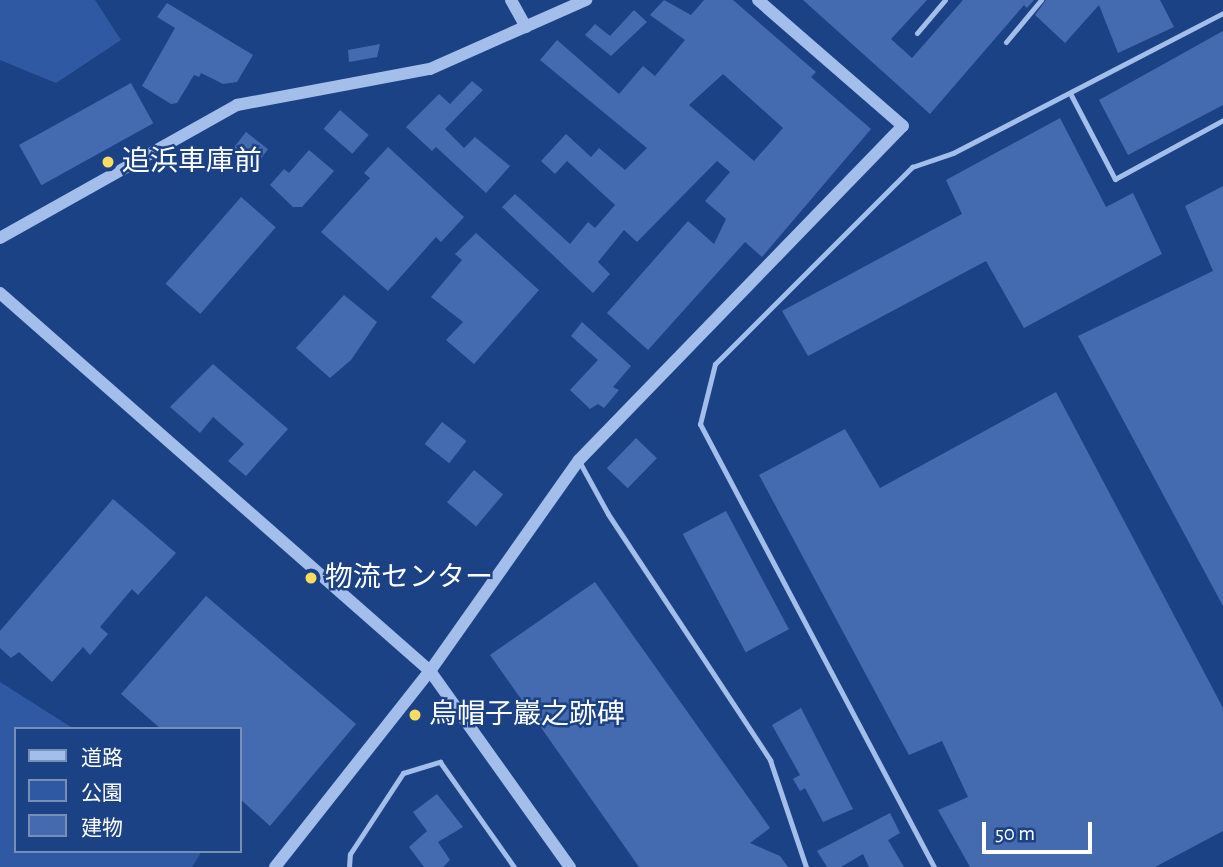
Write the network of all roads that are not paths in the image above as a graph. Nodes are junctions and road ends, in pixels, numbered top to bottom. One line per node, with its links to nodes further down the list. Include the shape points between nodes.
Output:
1 (512, 0): 7 (street)
2 (586, 0): 7 (street)
3 (758, 0): 14 (street, via 903,126)
4 (946, 0): 8 (lane)
5 (1041, 0): 9 (lane)
6 (1223, 13): 10 (lane)
7 (526, 27): 12 (street, via 430,69 237,105)
8 (917, 33)
9 (1006, 42)
10 (1070, 95): 11 (lane, via 1115,179); 21 (lane, via 953,153 912,167 715,364 699,425)
11 (1223, 120)
12 (0, 239)
13 (0, 293): 15 (street)
14 (579, 460): 15 (street); 20 (lane, via 608,514 769,760)
15 (430, 671): 16 (street); 19 (street)
16 (275, 867)
17 (349, 867): 18 (lane, via 350,854 403,774 440,762)
18 (514, 867)
19 (570, 867)
20 (806, 867)
21 (934, 867)

